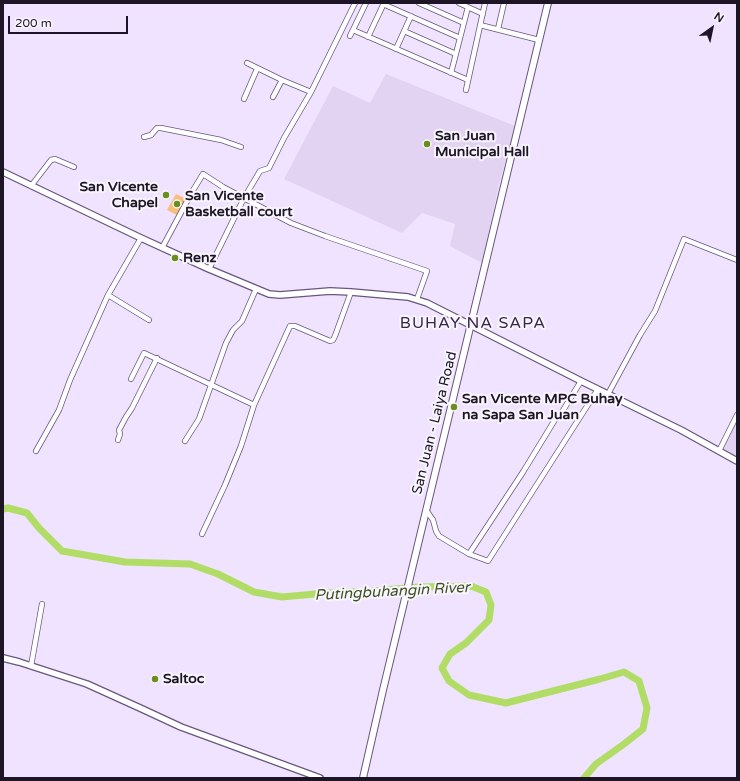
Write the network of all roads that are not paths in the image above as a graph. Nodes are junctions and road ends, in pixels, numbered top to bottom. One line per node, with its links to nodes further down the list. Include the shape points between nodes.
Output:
1 (355, 3): 29 (street)
2 (366, 3): 14 (street)
3 (419, 3): 12 (street)
4 (459, 3): 9 (street)
5 (485, 3): 10 (street)
6 (504, 3): 15 (street)
7 (548, 3): 20 (main road, San Juan - Laiya Road)
8 (384, 4): 11 (street); 18 (street)
9 (468, 7): 10 (street); 12 (street)
10 (483, 14): 13 (street)
11 (411, 16): 16 (street); 19 (street)
12 (464, 23): 19 (street)
13 (480, 25): 15 (street); 27 (street)
14 (353, 30): 17 (street); 18 (street)
15 (498, 30): 20 (street)
16 (404, 31): 21 (street); 22 (street)
17 (350, 36)
18 (368, 37): 21 (street)
19 (460, 38): 22 (street)
20 (539, 40): 47 (main road, San Juan - Laiya Road)
21 (396, 49): 25 (street)
22 (456, 54): 25 (street)
23 (247, 64): 24 (street)
24 (258, 69): 26 (street); 31 (street)
25 (451, 73): 27 (street)
26 (282, 80): 29 (street); 30 (street)
27 (468, 80): 28 (street)
28 (466, 90)
29 (312, 92): 37 (street, via 269,168 260,172)
30 (273, 97)
31 (244, 99)
32 (144, 137): 33 (street, via 161,128 221,140)
33 (241, 147)
34 (74, 167): 36 (street, via 51,160)
35 (3, 172): 36 (street)
36 (31, 186): 38 (street)
37 (244, 198): 39 (street, via 203,174); 41 (street); 45 (street, via 291,223 427,271)
38 (141, 238): 39 (street); 44 (street)
39 (162, 248): 41 (street)
40 (737, 260): 53 (street, via 684,239 655,311)
41 (209, 269): 42 (street)
42 (256, 289): 43 (street, via 280,295); 51 (street, via 242,320 229,336)
43 (351, 292): 45 (street); 54 (street, via 333,340 290,326)
44 (108, 296): 46 (street); 58 (street, via 58,410)
45 (416, 299): 47 (street)
46 (149, 320)
47 (471, 325): 50 (street); 61 (main road, San Juan - Laiya Road)
48 (157, 358): 49 (street, via 144,353); 51 (street); 56 (street, via 119,430)
49 (131, 379)
50 (581, 381): 52 (street); 63 (street)
51 (212, 384): 54 (street); 57 (street, via 199,419)
52 (598, 389): 53 (street); 63 (street, via 488,561)
53 (608, 394): 59 (street)
54 (254, 405): 62 (street, via 241,446)
55 (737, 415): 59 (street)
56 (118, 440)
57 (185, 441)
58 (36, 451)
59 (719, 451): 60 (street)
60 (737, 461)
61 (426, 510): 63 (street, via 439,536); 68 (main road, San Juan - Laiya Road)
62 (202, 534)
63 (468, 554)
64 (42, 604): 66 (street)
65 (3, 658): 66 (street)
66 (31, 666): 67 (street, via 87,684 181,727)
67 (320, 778)
68 (363, 778)

